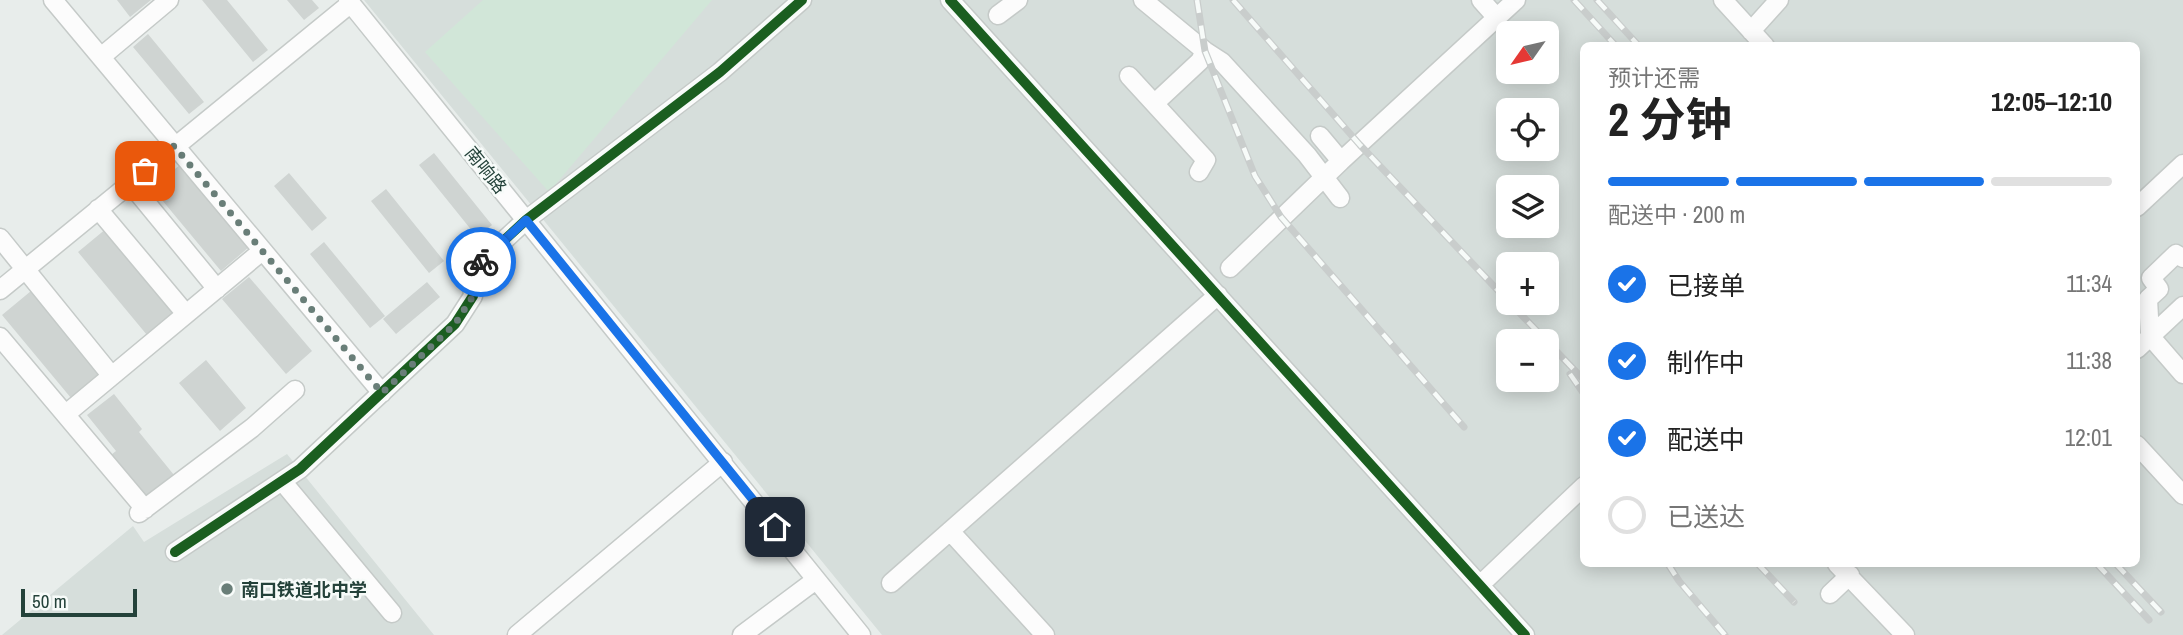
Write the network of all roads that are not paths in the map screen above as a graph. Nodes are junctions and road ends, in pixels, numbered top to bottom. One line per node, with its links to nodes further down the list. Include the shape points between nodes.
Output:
1 (53, 0): 17 (street)
2 (169, 0): 17 (street)
3 (802, 0): 30 (street, via 720,72)
4 (950, 0): 38 (street)
5 (1018, 0): 12 (street)
6 (1143, 0): 16 (street)
7 (1482, 0): 13 (street)
8 (1516, 0): 13 (street)
9 (1723, 0): 14 (street)
10 (1779, 0): 14 (street)
11 (350, 2): 21 (street); 30 (street, 南响路)
12 (998, 15)
13 (1497, 18): 22 (street)
14 (1751, 31): 15 (street)
15 (1761, 42)
16 (1205, 51): 19 (street); 25 (street, via 1222,62)
17 (100, 57): 21 (street)
18 (1129, 76): 19 (street)
19 (1155, 103): 24 (street, via 1206,160)
20 (1320, 136): 22 (street)
21 (174, 146): 26 (street); 32 (street)
22 (1341, 160): 25 (street)
23 (2183, 164): 28 (street)
24 (1199, 172)
25 (1326, 178): 27 (street); 34 (street)
26 (130, 183): 29 (street); 36 (street)
27 (1340, 198)
28 (2140, 204)
29 (98, 209): 35 (street); 40 (street)
30 (526, 220): 47 (street, via 471,271 473,296 455,324); 50 (street, 南响路)
31 (0, 238): 35 (street)
32 (262, 251): 36 (street); 47 (street)
33 (2183, 258): 41 (street, via 2176,254 2151,278 2159,289 2148,299)
34 (1230, 268)
35 (25, 269): 37 (street); 45 (street)
36 (217, 289): 40 (street)
37 (0, 290)
38 (1218, 295): 54 (street); 59 (street)
39 (2183, 306): 41 (street)
40 (186, 314): 45 (street)
41 (2150, 336): 43 (street); 44 (street)
42 (0, 337): 48 (street)
43 (2140, 346)
44 (2183, 374)
45 (111, 375): 48 (street)
46 (295, 390): 48 (street, via 253,428 142,511)
47 (382, 393): 51 (street)
48 (65, 414)
49 (2140, 448): 53 (street)
50 (723, 462): 62 (street); 64 (street, 南响路)
51 (282, 481): 55 (street); 61 (street)
52 (1580, 490): 59 (street)
53 (2183, 495)
54 (950, 531): 58 (street); 65 (street)
55 (175, 552)
56 (1844, 569): 60 (street); 67 (street)
57 (813, 582): 63 (street)
58 (891, 583)
59 (1481, 584): 66 (street)
60 (1830, 594)
61 (392, 613)
62 (517, 635)
63 (742, 635)
64 (862, 635)
65 (1045, 635)
66 (1525, 635)
67 (1905, 635)

